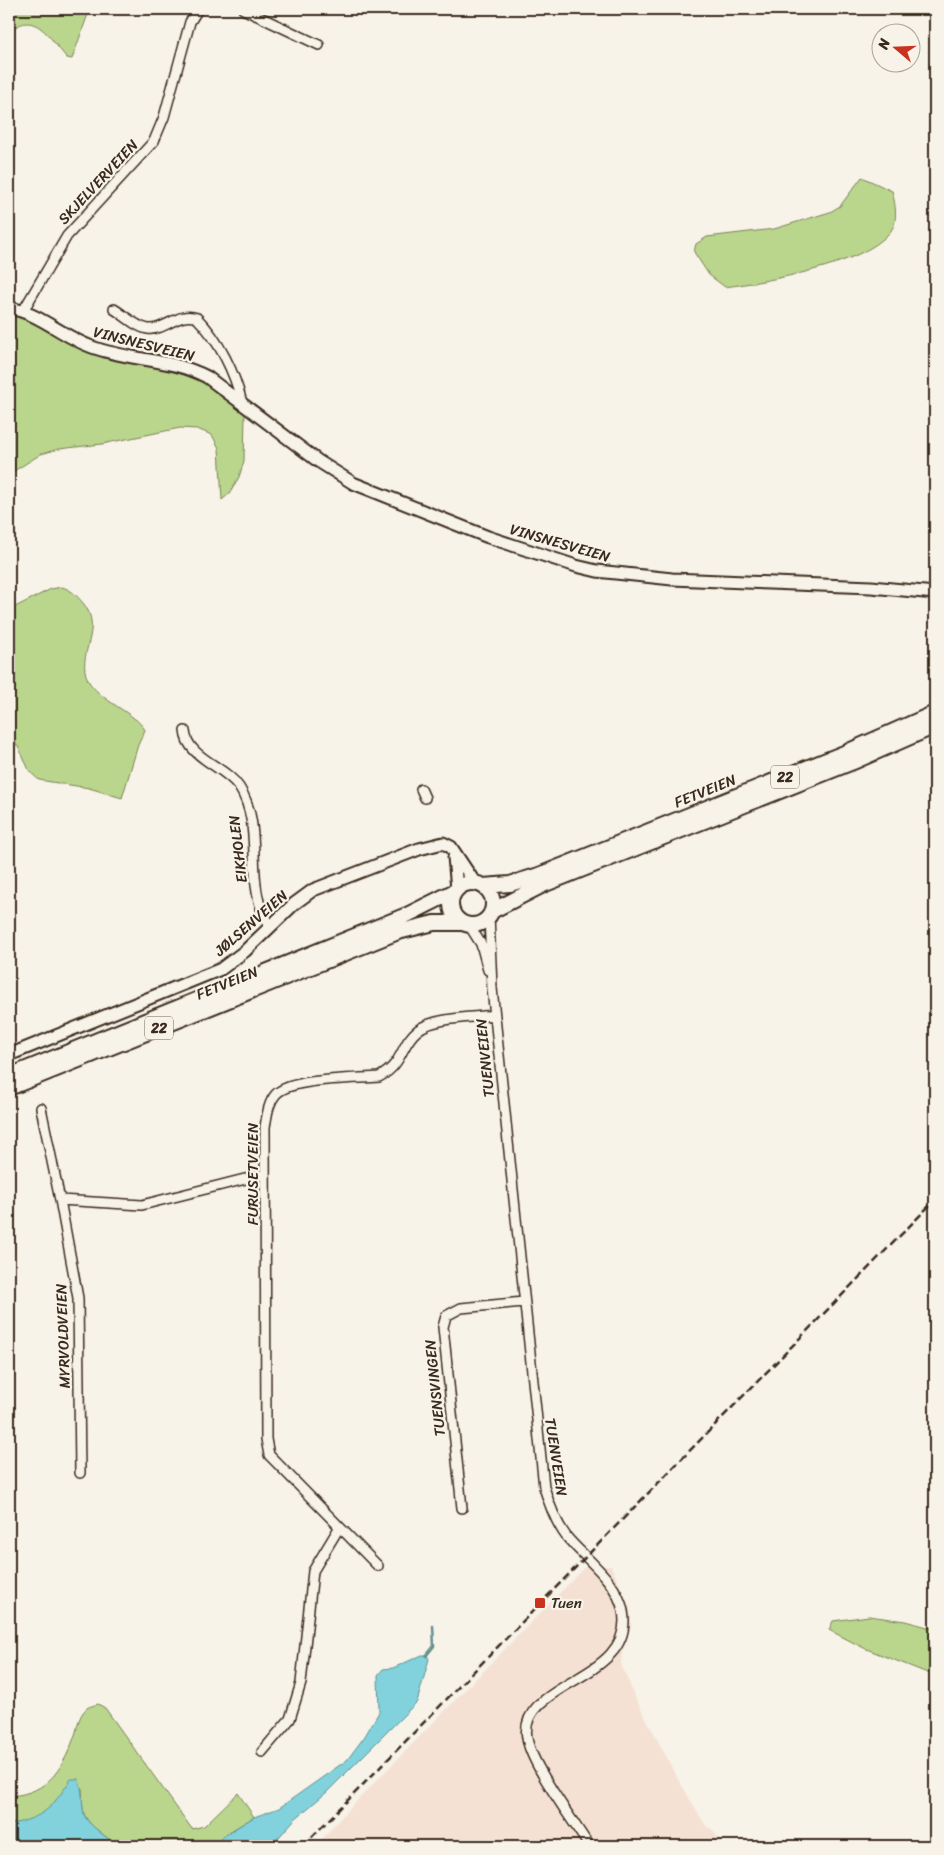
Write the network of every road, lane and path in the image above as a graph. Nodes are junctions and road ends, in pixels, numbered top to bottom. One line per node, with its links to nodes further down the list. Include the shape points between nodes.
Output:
1 (198, 9): 6 (street, SKJELVERVEIEN, via 190,22 164,118 154,142 67,236)
2 (243, 9): 3 (street)
3 (319, 45)
4 (9, 308): 6 (main road, VINSNESVEIEN)
5 (114, 309): 7 (street, VINSNESVEIEN, via 148,329 184,316 197,318 218,347)
6 (23, 311): 7 (main road, VINSNESVEIEN, via 89,346 170,362 195,371)
7 (242, 403): 8 (main road, VINSNESVEIEN, via 354,484 488,537 597,572 656,578 872,587)
8 (935, 594)
9 (935, 713): 13 (highway, FETVEIEN / 22, via 849,752 539,875 510,884)
10 (935, 726): 15 (highway, FETVEIEN / 22, via 854,762 543,885)
11 (185, 731): 17 (street, EIKHOLEN, via 194,750 228,774 244,796 251,821 259,906)
12 (454, 853): 13 (main road); 14 (main road); 17 (main road, JØLSENVEIEN, via 448,845 440,843 333,881 303,897)
13 (479, 885): 14 (highway, 22, via 465,884); 15 (highway, via 492,897)
14 (456, 890): 16 (highway, via 451,908); 21 (highway, FETVEIEN / 22, via 415,912)
15 (491, 913): 16 (highway, 22, via 481,923); 18 (street, TUENVEIEN)
16 (465, 924): 18 (street, TUENVEIEN, via 481,944); 22 (highway, FETVEIEN / 22, via 434,923 398,932)
17 (270, 926): 20 (main road, JØLSENVEIEN, via 236,958 214,972)
18 (492, 988): 19 (street, TUENVEIEN)
19 (494, 1016): 24 (street, FURUSETVEIEN, via 434,1022 418,1030 390,1071 379,1077 301,1084 280,1092 269,1106 266,1120); 26 (street, TUENVEIEN)
20 (9, 1055)
21 (9, 1076)
22 (9, 1088)
23 (41, 1108): 25 (street, MYRVOLDVEIEN)
24 (265, 1174): 25 (street, via 142,1205); 29 (street, FURUSETVEIEN, via 266,1439 269,1455)
25 (60, 1200): 27 (street, MYRVOLDVEIEN, via 78,1298)
26 (524, 1302): 28 (street, TUENSVINGEN, via 461,1308 446,1316 443,1327); 32 (street, TUENVEIEN, via 540,1467 550,1507 565,1535 615,1591 623,1610 621,1634 614,1649 587,1674 534,1708 527,1727 532,1755)
27 (80, 1473)
28 (462, 1508)
29 (339, 1528): 30 (street, FURUSETVEIEN); 31 (street, via 313,1571 301,1683 290,1719)
30 (378, 1566)
31 (262, 1752)
32 (589, 1846)

